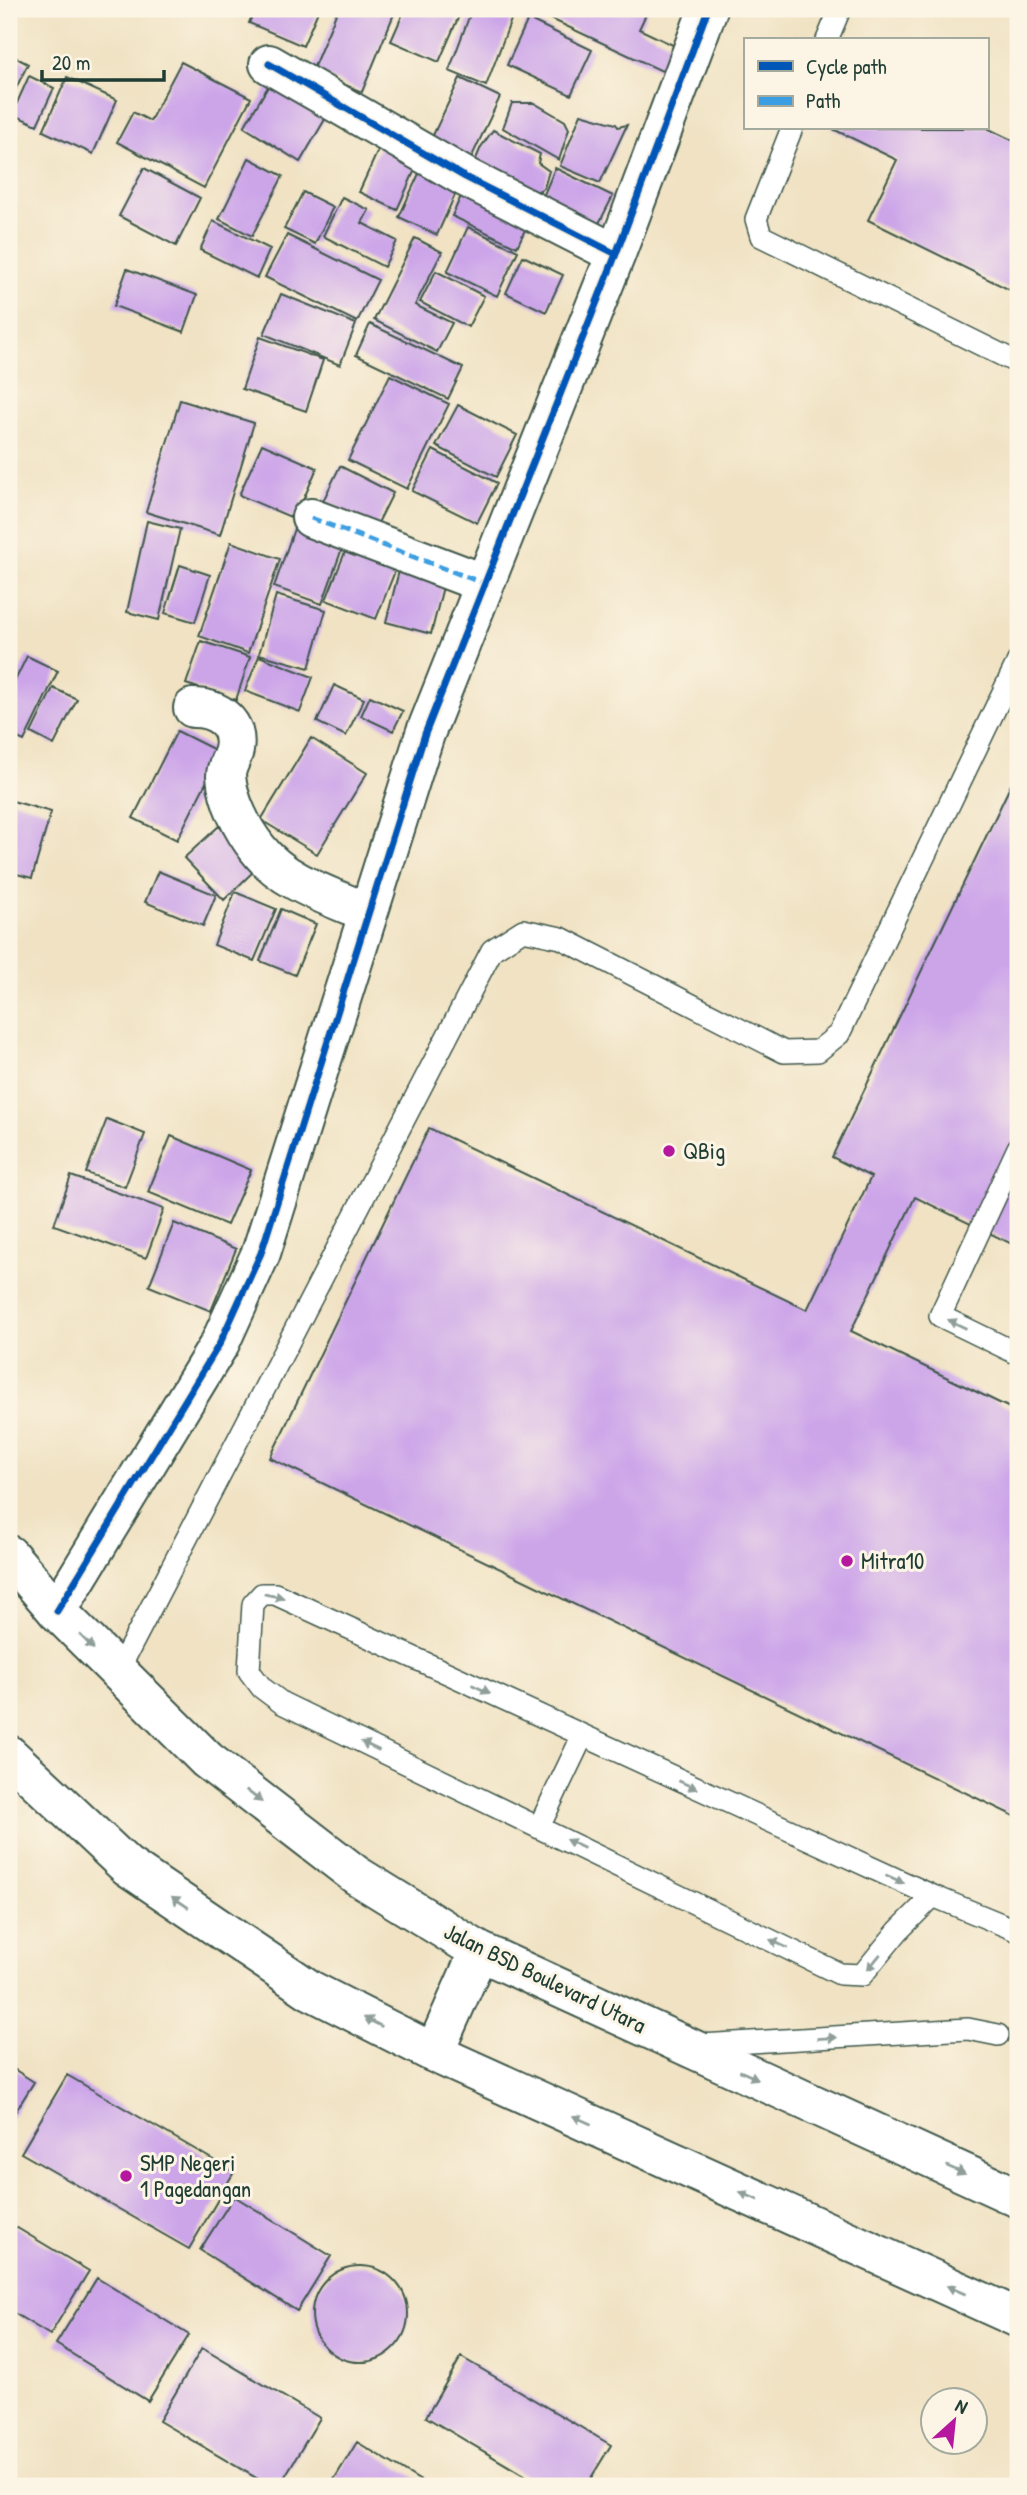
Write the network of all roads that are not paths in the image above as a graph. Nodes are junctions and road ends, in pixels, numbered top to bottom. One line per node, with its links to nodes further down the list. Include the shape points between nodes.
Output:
1 (708, 9): 6 (street)
2 (840, 9): 3 (lane)
3 (828, 38)
4 (269, 64): 6 (street, via 465,177)
5 (791, 130): 7 (lane, via 756,219 761,236)
6 (616, 254): 9 (street)
7 (1018, 363)
8 (310, 518): 9 (street)
9 (483, 583): 12 (street, via 425,734)
10 (1018, 661): 17 (lane, via 839,1034 818,1051 784,1052 561,938 523,930 492,950)
11 (193, 708): 12 (street, via 216,711 232,728 235,741 226,776 235,809 259,851 300,883)
12 (368, 913): 16 (street, via 256,1265 220,1343)
13 (1018, 1148): 14 (lane, one-way to 13, via 940,1316)
14 (1018, 1354)
15 (9, 1555): 16 (street, Jalan BSD Boulevard Utara)
16 (57, 1611): 17 (street, Jalan BSD Boulevard Utara, one-way to 17)
17 (117, 1673): 23 (street, Jalan BSD Boulevard Utara, one-way to 23, via 207,1760 356,1875)
18 (582, 1737): 20 (lane); 20 (lane, one-way to 18, via 282,1703 262,1688 249,1671 253,1604 262,1594 275,1594); 21 (lane, one-way to 21)
19 (9, 1755): 26 (street, one-way to 19, via 310,1990 127,1866)
20 (539, 1827): 21 (lane, one-way to 20, via 898,1930 873,1966 862,1975 840,1974)
21 (933, 1896): 22 (lane)
22 (1018, 1931)
23 (479, 1951): 25 (street, Jalan BSD Boulevard Utara); 26 (street)
24 (998, 2035): 25 (lane, one-way to 24, via 968,2029)
25 (685, 2046): 27 (street, Jalan BSD Boulevard Utara, one-way to 27)
26 (433, 2053): 28 (street, one-way to 26)
27 (1018, 2198)
28 (1018, 2318)

